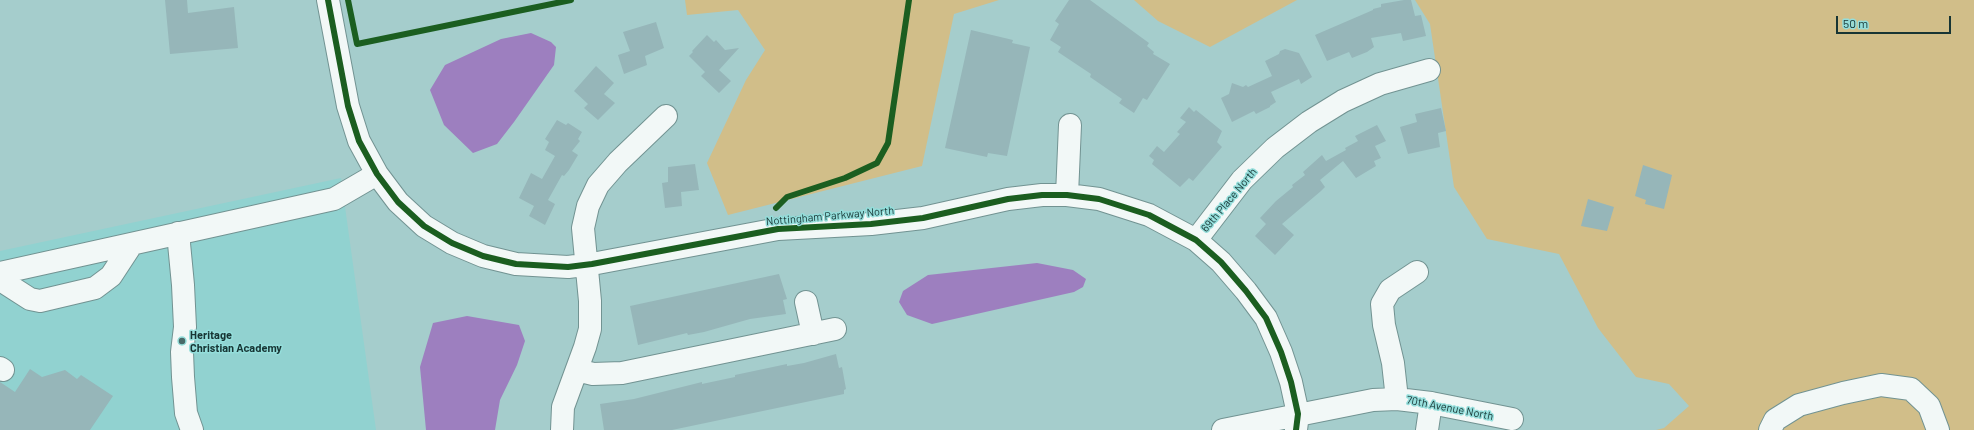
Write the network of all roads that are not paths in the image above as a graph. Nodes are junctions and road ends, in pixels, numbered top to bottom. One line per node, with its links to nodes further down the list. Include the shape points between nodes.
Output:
1 (328, 0): 5 (street, Nottingham Parkway North, via 348,106 359,141)
2 (1429, 70): 8 (street, 69th Place North, via 1380,84 1343,101 1309,122 1275,148 1242,180)
3 (666, 116): 10 (street, via 598,185 588,206 583,228)
4 (1070, 125): 6 (street)
5 (377, 174): 7 (street, via 334,199); 10 (street, Nottingham Parkway North, via 398,202 424,226 452,243 483,256 516,264)
6 (1067, 195): 8 (street, Nottingham Parkway North, via 1126,206); 10 (street, Nottingham Parkway North, via 1008,199 923,218 871,224 778,229)
7 (178, 233): 9 (street); 20 (street, via 184,285 185,326 182,352)
8 (1196, 240): 21 (street, Nottingham Parkway North, via 1221,262 1266,318 1291,382)
9 (132, 244): 12 (street); 12 (street, via 111,276 95,288 40,301 30,299)
10 (587, 265): 16 (street, via 590,329)
11 (1418, 272): 17 (street, via 1390,290 1382,304)
12 (2, 278)
13 (806, 302): 15 (street)
14 (835, 330): 15 (street)
15 (813, 334): 16 (street, via 622,373 593,374)
16 (577, 370): 22 (street, via 563,407)
17 (1397, 399): 18 (street, 70th Avenue North); 21 (street, 70th Avenue North, via 1373,400)
18 (1431, 403): 19 (street, 70th Avenue North); 24 (street)
19 (1512, 420)
20 (186, 424)
21 (1301, 425): 23 (street, 70th Avenue North)
22 (562, 430)
23 (1223, 430)
24 (1427, 430)
25 (1770, 430): 26 (street, via 1775,420 1799,405 1843,392 1881,385 1911,389 1929,406)
26 (1938, 430)

